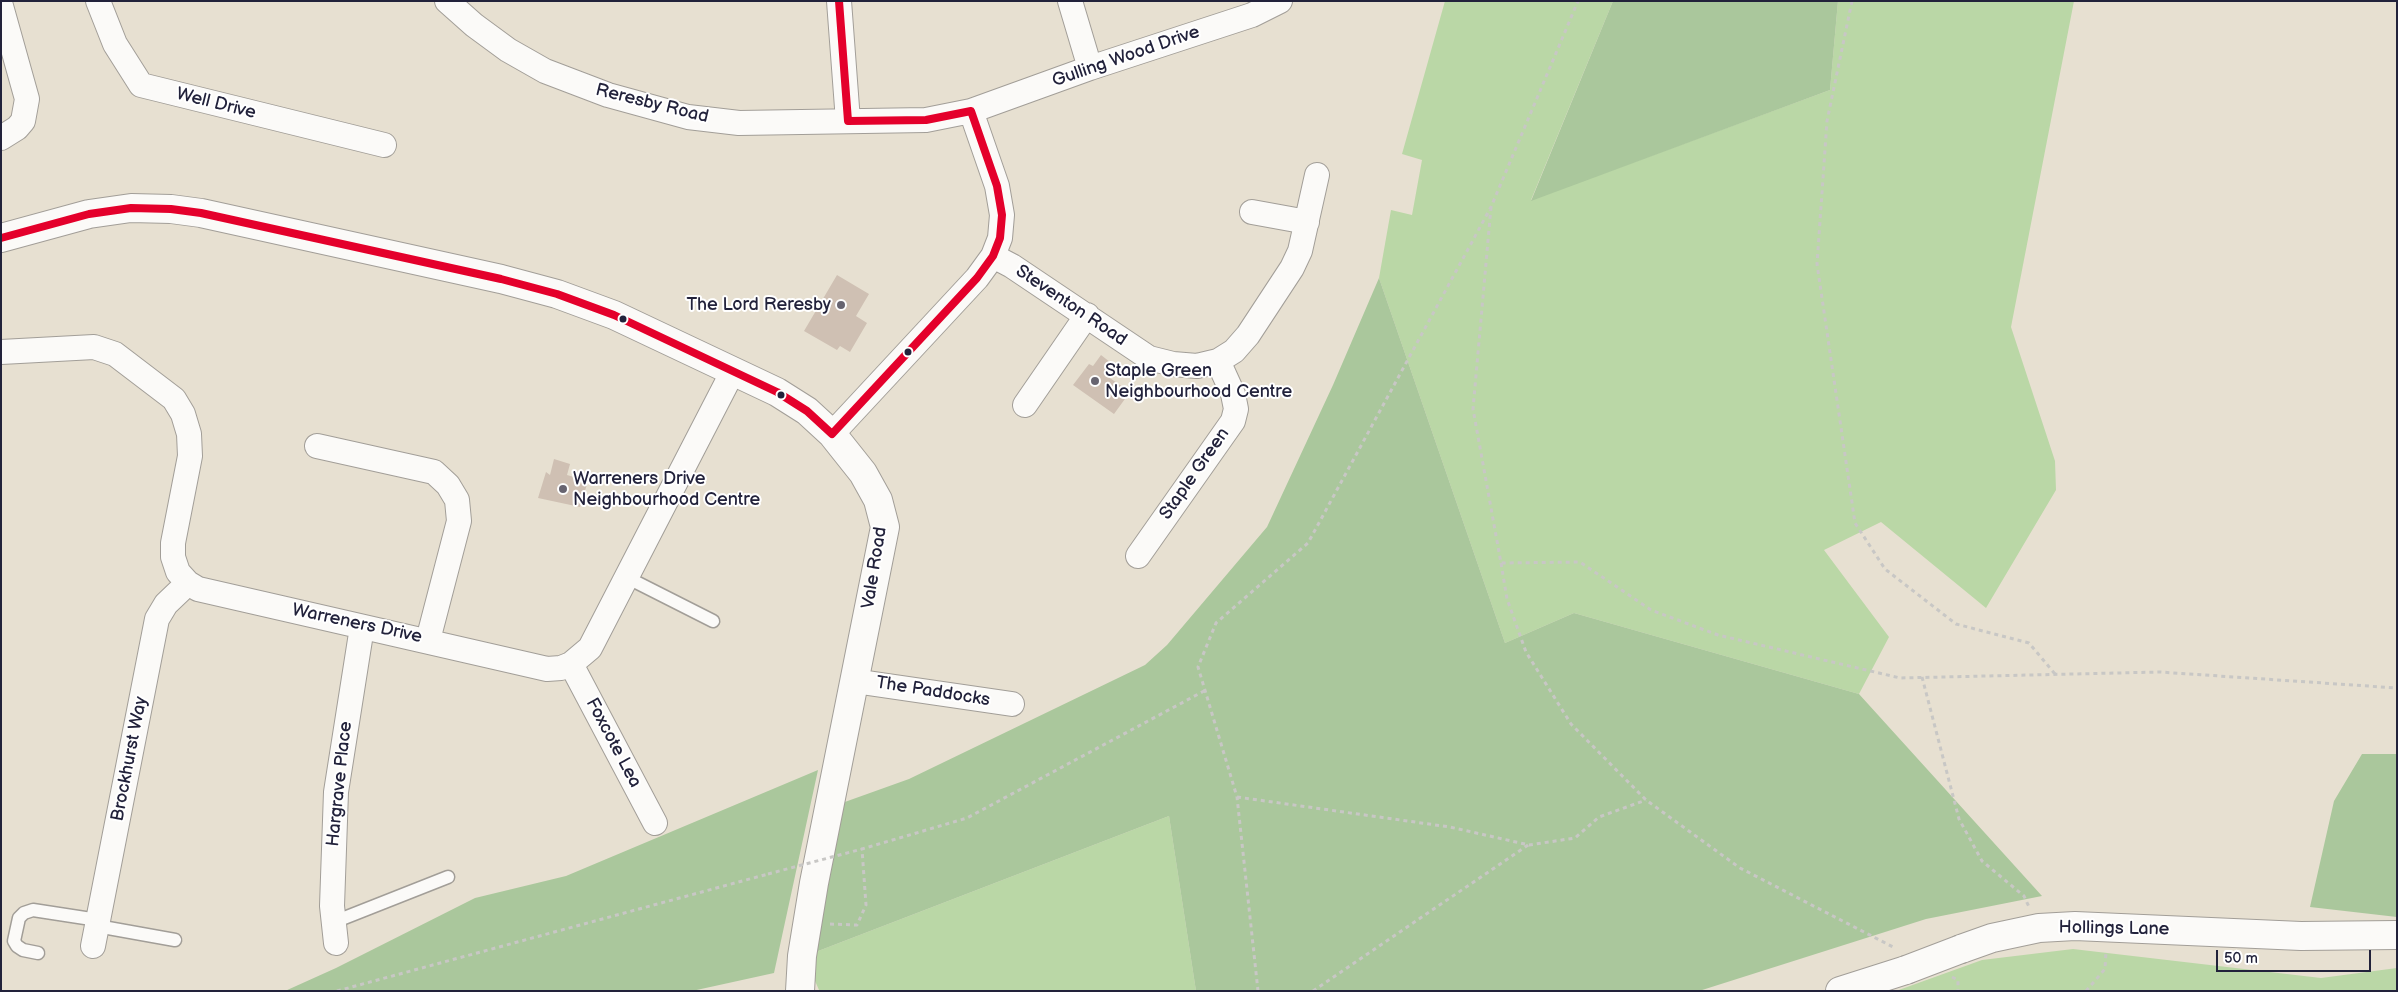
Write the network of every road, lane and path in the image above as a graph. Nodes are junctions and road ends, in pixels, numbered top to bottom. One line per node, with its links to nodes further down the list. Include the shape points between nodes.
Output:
1 (98, 1): 13 (street, Well Drive, via 115,44 141,85)
2 (447, 1): 11 (street, Reresby Road, via 508,50 544,70 608,95 688,117 739,123)
3 (839, 1): 11 (street)
4 (1070, 1): 9 (street)
5 (1280, 1): 9 (street, Gulling Wood Drive, via 1252,15)
6 (1578, 1): 15 (path)
7 (1852, 1): 35 (path, via 1827,121 1817,264 1855,523 1885,569 1956,624 2029,643)
8 (1, 6): 12 (street, via 28,100 23,121)
9 (1090, 68): 10 (street, Gulling Wood Drive)
10 (971, 111): 11 (street, Reresby Road, via 926,120); 19 (street, via 997,186 1002,215 1000,238)
11 (848, 121)
12 (1, 138)
13 (384, 146)
14 (1317, 175): 17 (street, Steventon Road)
15 (1491, 207): 28 (path, via 1473,409); 41 (path, via 1308,544 1216,623 1198,667)
16 (1252, 212): 17 (street)
17 (1307, 222): 22 (street, Steventon Road, via 1292,268 1248,335 1234,351)
18 (1, 238): 23 (street, Vale Road, via 89,214 131,208 201,213 557,294 614,315)
19 (993, 256): 20 (street, Steventon Road); 25 (street, via 977,278)
20 (1087, 315): 22 (street, Steventon Road, via 1149,358 1196,366); 24 (street)
21 (1, 352): 30 (street, via 94,347 116,354 174,399 190,434 190,456 173,557 178,572)
22 (1218, 361): 27 (street, Staple Green, via 1233,394 1236,409 1233,421)
23 (733, 371): 25 (street, Vale Road, via 807,411); 29 (street, Warreners Drive)
24 (1025, 405)
25 (832, 434): 37 (street, Vale Road, via 878,500 885,527)
26 (317, 446): 33 (street, via 434,472 448,485 457,500 459,520)
27 (1138, 556)
28 (1502, 562): 36 (path, via 1580,562 1651,610 1718,635 1900,678); 42 (path, via 1507,599 1526,652 1571,724)
29 (626, 577): 31 (lane); 34 (street, Warreners Drive, via 590,648)
30 (188, 583): 32 (street, Warreners Drive, via 198,589); 50 (street, Brockhurst Way, via 166,604 158,619)
31 (713, 621)
32 (362, 627): 33 (street, Warreners Drive); 51 (street, Hargrave Place, via 336,792 332,841)
33 (428, 640): 34 (street, Warreners Drive, via 548,669)
34 (571, 664): 43 (street, Foxcote Lea)
35 (2056, 674): 36 (path); 38 (path, via 2160,672)
36 (1922, 677): 49 (path, via 1959,818 1982,861 2024,896)
37 (854, 681): 40 (street, The Paddocks); 47 (street, Vale Road)
38 (2397, 688)
39 (1204, 691): 45 (path, via 967,818)
40 (1012, 704)
41 (1237, 797): 44 (path, via 1450,827); 59 (path)
42 (1646, 800): 44 (path, via 1599,818 1575,838); 55 (path, via 1740,868)
43 (654, 823)
44 (1529, 845): 60 (path)
45 (862, 849): 47 (path, via 866,905 857,926); 57 (path, bridge)
46 (448, 877): 51 (lane)
47 (807, 924): 58 (street, Vale Road)
48 (2107, 927): 49 (street, Hollings Lane); 52 (street, Hollings Lane, via 2302,936); 63 (path, via 2105,969)
49 (2039, 928): 55 (street, Hollings Lane, bridge, via 1992,938 1961,949)
50 (96, 930): 53 (lane); 54 (lane, via 33,910 24,913 19,918 14,940 23,950)
51 (335, 932)
52 (2397, 935)
53 (175, 940)
54 (38, 953)
55 (1901, 959): 61 (street, Hollings Lane)
56 (1949, 976): 62 (path, via 1958,980)
57 (337, 991)
58 (800, 991)
59 (1258, 991)
60 (1313, 991)
61 (1840, 991)
62 (1958, 991)
63 (2086, 991)

